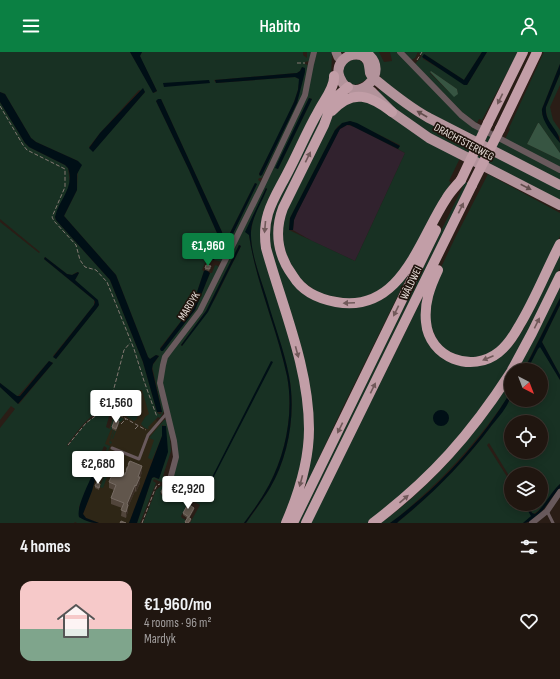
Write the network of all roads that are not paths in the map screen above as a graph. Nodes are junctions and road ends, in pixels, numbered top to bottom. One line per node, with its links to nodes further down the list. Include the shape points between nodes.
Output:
1 (314, 52): 22 (street, MARDYK, via 307,88 299,108 206,299 196,318 165,357 160,384)
2 (365, 52): 8 (main road, via 374,62)
3 (400, 52): 13 (street, DRACHTSTERWEG, via 461,115 474,125)
4 (523, 52): 14 (highway, WÂLDWEI, one-way to 14, bridge)
5 (537, 52): 17 (highway, WÂLDWEI, one-way to 5, bridge)
6 (340, 56): 7 (main road); 8 (main road, via 362,56 368,62)
7 (336, 76): 9 (main road); 28 (highway, one-way to 28, via 336,88 328,94 317,113 266,218 266,248 303,376 308,413 305,466)
8 (374, 78): 10 (main road); 15 (main road, DRACHTSTERWEG, one-way to 8, via 420,113)
9 (348, 88): 10 (main road); 12 (highway, via 341,92 334,102)
10 (366, 88): 11 (main road, DRACHTSTERWEG)
11 (392, 112): 12 (highway, via 380,102 368,97 352,97 337,106); 16 (main road, DRACHTSTERWEG, one-way to 16, via 436,141)
12 (324, 125): 14 (highway, one-way to 12, via 446,198 410,264 392,286 376,297 358,302 340,303 320,298 302,287 288,270 280,248 278,232 283,208)
13 (560, 170)
14 (461, 180): 29 (highway, WÂLDWEI, one-way to 29)
15 (560, 185)
16 (560, 205)
17 (450, 232): 18 (highway, one-way to 17, via 527,313 507,344 488,359 468,363 451,358 439,349 429,335 426,323 427,298 446,252); 30 (highway, WÂLDWEI, one-way to 17)
18 (560, 244)
19 (560, 276): 20 (highway, one-way to 19)
20 (516, 363)
21 (504, 383): 31 (highway, one-way to 21, via 425,480 453,452)
22 (167, 413): 23 (lane, via 150,433 139,459); 24 (street, MARDYK, via 176,457)
23 (112, 448)
24 (166, 487)
25 (560, 492): 26 (street)
26 (548, 510)
27 (547, 511): 32 (street); 33 (lane)
28 (286, 523)
29 (293, 523)
30 (306, 523)
31 (373, 523)
32 (532, 523)
33 (553, 523)

